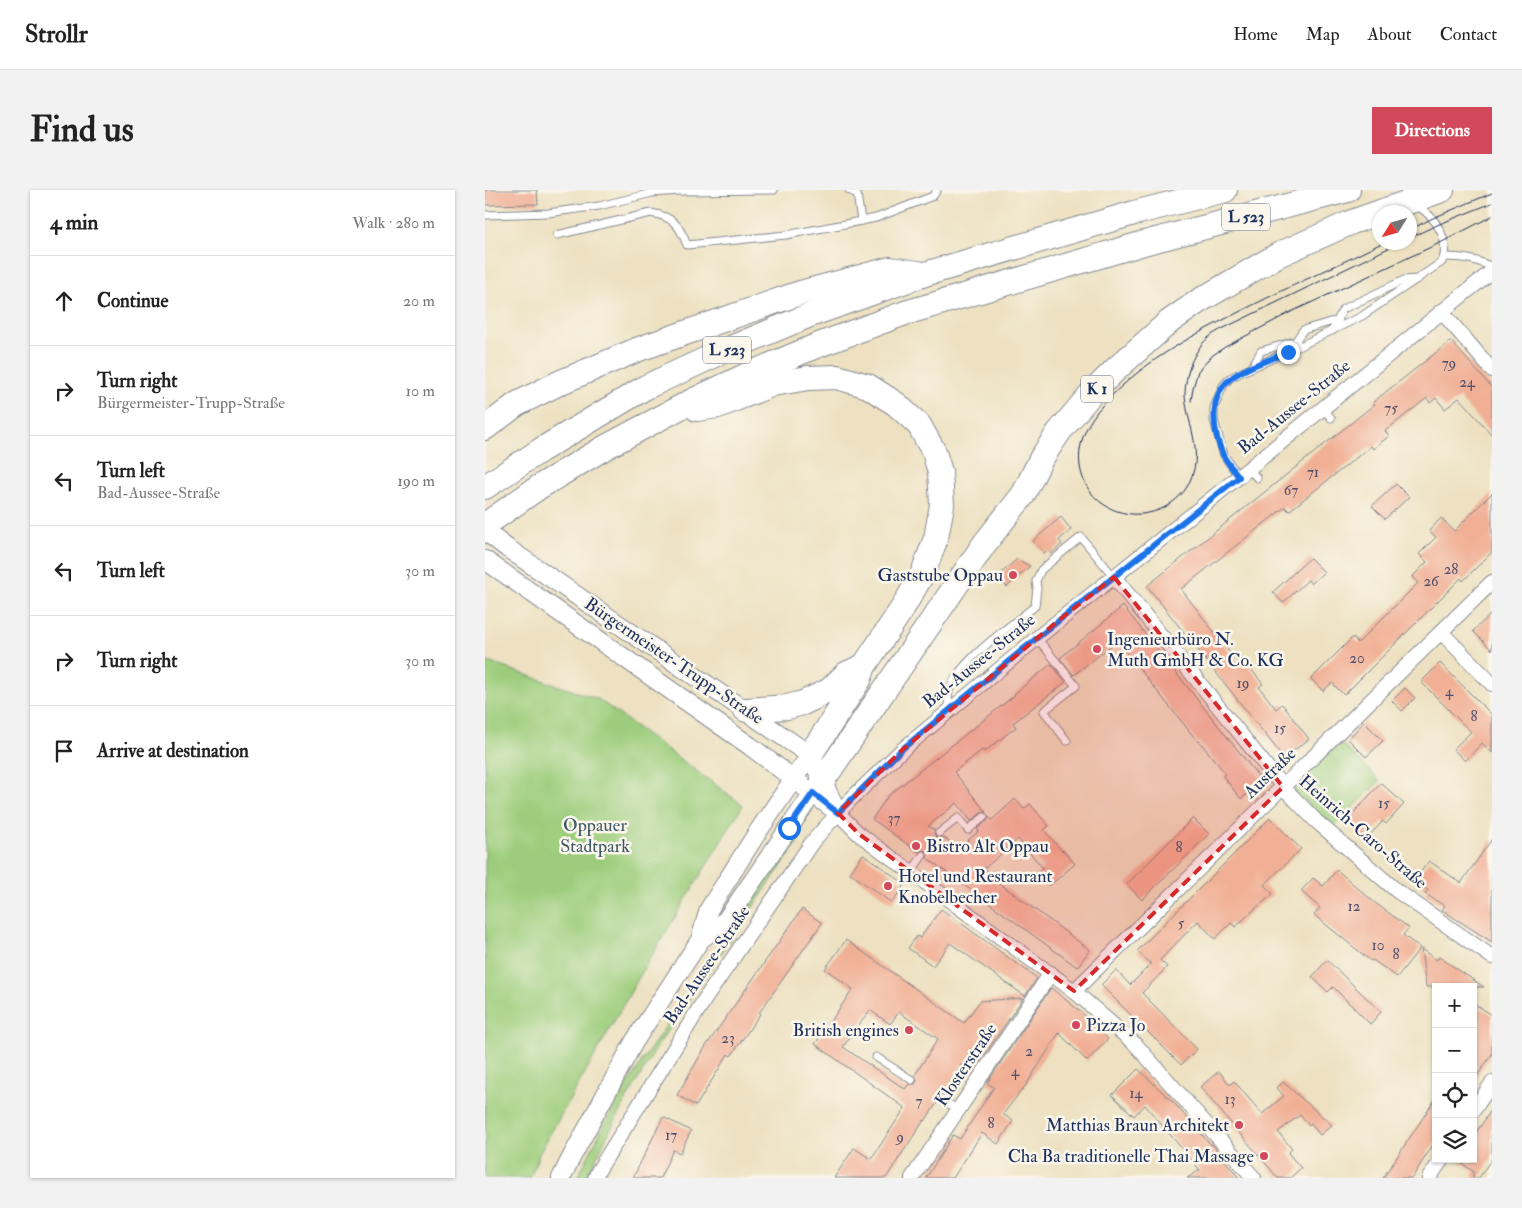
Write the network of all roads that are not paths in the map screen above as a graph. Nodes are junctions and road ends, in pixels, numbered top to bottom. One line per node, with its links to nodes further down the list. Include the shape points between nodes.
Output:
1 (774, 190): 8 (lane, via 661,192 548,213)
2 (849, 190): 9 (lane, via 857,194)
3 (937, 190): 9 (lane, via 933,196)
4 (1225, 190): 13 (highway, L 523)
5 (1348, 190): 24 (highway, L 523, via 1144,243 905,313 747,375)
6 (1442, 190): 7 (highway, K 1)
7 (1410, 202): 11 (lane, via 1433,218 1444,241); 42 (highway, K 1, via 1352,222 1247,272 1169,322 1116,369 1054,440 1023,495 985,542)
8 (485, 215)
9 (861, 221): 10 (lane, via 786,235 687,245 674,221 651,213)
10 (557, 235)
11 (1444, 257): 12 (lane, via 1466,257); 14 (lane, via 1438,266)
12 (1492, 269): 15 (street, Bad-Aussee-Straße)
13 (925, 274): 25 (highway, via 890,269 800,293 707,324 639,348 561,382 517,404); 27 (highway, L 523, via 810,315 655,383)
14 (1419, 279): 16 (lane); 17 (lane, via 1404,280 1343,309)
15 (1441, 311): 23 (street); 26 (street, Bad-Aussee-Straße, via 1327,413)
16 (1352, 321): 17 (lane); 18 (lane)
17 (1337, 322): 18 (lane); 20 (lane, via 1303,330)
18 (1332, 331): 19 (lane)
19 (1310, 341): 20 (lane); 21 (lane)
20 (1295, 342): 21 (lane); 22 (lane, via 1261,351)
21 (1288, 352): 22 (lane)
22 (1252, 367): 26 (lane, via 1223,386 1214,408 1224,455)
23 (1492, 370)
24 (670, 412): 28 (highway, L 523, via 539,487); 35 (highway, via 719,406 773,384 837,377 868,386 896,404 919,425 934,452 940,472 942,504 936,538 923,573)
25 (485, 428)
26 (1248, 475): 31 (street, Bad-Aussee-Straße)
27 (485, 487)
28 (485, 525)
29 (485, 531): 37 (street, Bürgermeister-Trupp-Straße)
30 (485, 560): 41 (street, Bürgermeister-Trupp-Straße)
31 (1114, 577): 34 (street, Bad-Aussee-Straße); 38 (lane, via 1081,537 1041,570 1035,606 958,672 948,692); 43 (street, Heinrich-Caro-Straße)
32 (1492, 582): 33 (street, Austraße)
33 (1441, 632): 36 (street); 43 (street, Austraße)
34 (1037, 638): 38 (street, Bad-Aussee-Straße); 39 (lane, via 1075,686 1044,711)
35 (864, 666): 37 (highway, via 846,674 830,690 803,704); 40 (highway, via 859,680)
36 (1492, 684)
37 (746, 710): 40 (street, Bürgermeister-Trupp-Straße)
38 (949, 710): 44 (street, Bad-Aussee-Straße, via 901,750)
39 (1067, 741)
40 (810, 755): 41 (street, K 1); 42 (street, Bürgermeister-Trupp-Straße)
41 (793, 778): 42 (street, Bürgermeister-Trupp-Straße); 49 (street, K 1, via 709,908)
42 (818, 787): 44 (street, Bürgermeister-Trupp-Straße); 49 (street, K 1, via 726,920)
43 (1283, 787): 50 (street, Heinrich-Caro-Straße, via 1316,821 1397,891); 52 (street, Austraße)
44 (838, 813): 48 (street, Bürgermeister-Trupp-Straße, via 859,834); 62 (street, Bad-Aussee-Straße, via 813,841 705,999)
45 (984, 817): 46 (lane, via 968,830 958,818)
46 (939, 834)
47 (923, 855): 48 (lane)
48 (911, 872): 51 (street, Bürgermeister-Trupp-Straße)
49 (700, 940): 61 (street, K 1, via 634,1042)
50 (1492, 957)
51 (1051, 973): 52 (street, Bürgermeister-Trupp-Straße); 58 (street, Klosterstraße)
52 (1074, 991): 60 (street, Bürgermeister-Trupp-Straße, via 1136,1045)
53 (876, 1057): 54 (lane)
54 (912, 1080)
55 (1492, 1083): 57 (street)
56 (940, 1098): 58 (lane)
57 (1477, 1105)
58 (958, 1110): 63 (street, Klosterstraße)
59 (1439, 1163): 64 (street)
60 (1251, 1177)
61 (561, 1178)
62 (595, 1178)
63 (912, 1178)
64 (1429, 1178)

